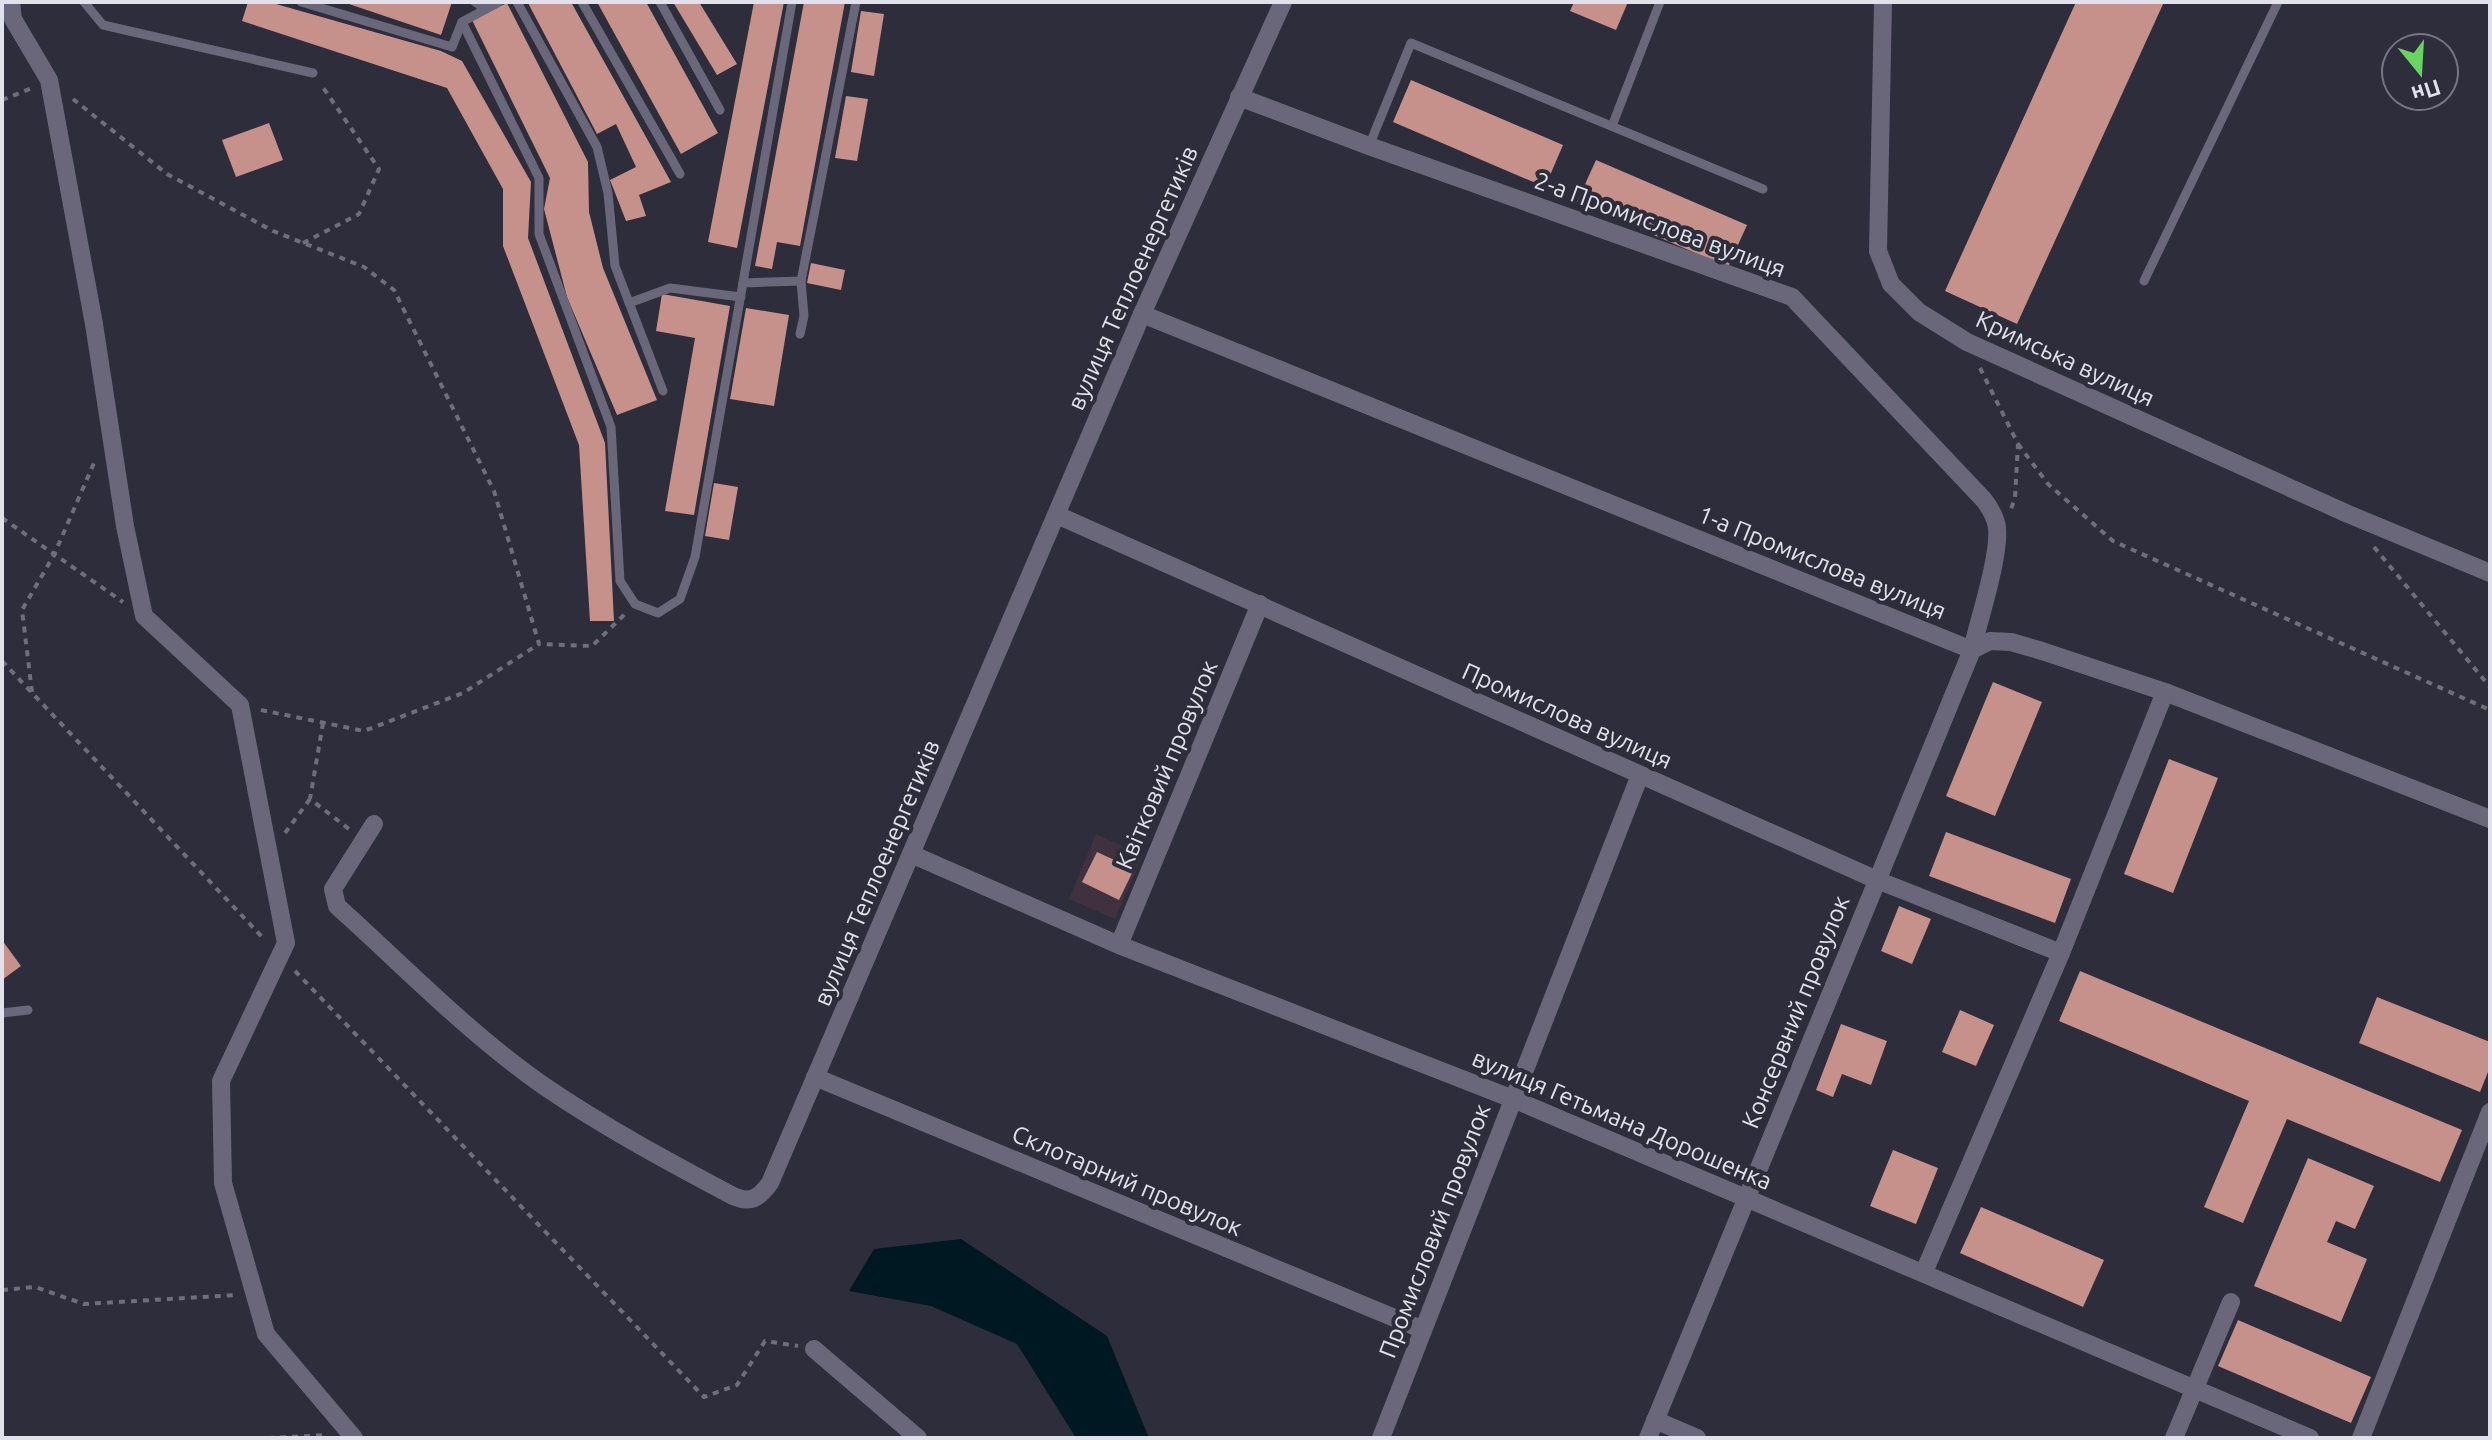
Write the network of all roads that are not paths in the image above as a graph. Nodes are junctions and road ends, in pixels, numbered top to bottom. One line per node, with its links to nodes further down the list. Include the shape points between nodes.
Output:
1 (11, 2): 56 (street, via 13,19 49,80 144,616 240,705 286,943 221,1081 223,1183 266,1334)
2 (84, 2): 17 (lane, via 103,25)
3 (301, 2): 16 (lane, via 452,47)
4 (475, 2): 15 (lane)
5 (499, 2): 15 (lane)
6 (517, 2): 28 (lane, via 597,147 615,266)
7 (582, 2): 22 (lane)
8 (660, 2): 19 (lane)
9 (792, 2): 26 (lane)
10 (856, 2): 24 (lane)
11 (1283, 2): 18 (street, вулиця Теплоенергетиків)
12 (1660, 2): 20 (lane)
13 (1883, 2): 33 (street, Кримська вулиця, via 1878,251 1891,284 1919,312 1967,342)
14 (2278, 2): 25 (lane)
15 (486, 9): 16 (lane)
16 (462, 22): 27 (lane, via 539,178 539,234 611,427 620,581 635,604 658,613 680,599 695,557)
17 (313, 73)
18 (1239, 97): 21 (street, 2-а Промислова вулиця); 29 (street, вулиця Теплоенергетиків)
19 (720, 110)
20 (1612, 126): 21 (lane, via 1411,43); 23 (lane)
21 (1369, 146): 35 (street, 2-а Промислова вулиця, via 1792,297 1991,509 1997,545)
22 (680, 174)
23 (1763, 189)
24 (801, 281): 26 (lane); 30 (lane)
25 (2144, 281)
26 (743, 283): 27 (lane)
27 (741, 297): 28 (lane, via 670,288)
28 (629, 303): 31 (lane)
29 (1142, 314): 32 (street, вулиця Теплоенергетиків); 35 (street, 1-а Промислова вулиця)
30 (800, 334)
31 (663, 391)
32 (1057, 515): 34 (street, Промислова вулиця); 40 (street, вулиця Теплоенергетиків)
33 (2490, 573)
34 (1260, 604): 37 (street, Промислова вулиця); 42 (street, Квітковий провулок)
35 (1972, 650): 36 (street, via 1990,641 2011,642); 41 (street, Консервний провулок)
36 (2165, 692): 38 (street); 43 (street)
37 (1640, 775): 41 (street, Промислова вулиця); 47 (street, Промисловий провулок)
38 (2490, 819)
39 (369, 832): 46 (street, вулиця Теплоенергетиків, via 333,889 337,906 485,1041 544,1086 651,1153 744,1201 755,1200 770,1183)
40 (911, 854): 42 (street, вулиця Гетьмана Дорошенка); 46 (street, вулиця Теплоенергетиків)
41 (1877, 880): 43 (street, Промислова вулиця); 49 (street, Консервний провулок)
42 (1119, 945): 47 (street, вулиця Гетьмана Дорошенка)
43 (2061, 953): 50 (street)
44 (28, 1010): 45 (lane)
45 (2, 1013)
46 (815, 1077): 52 (street, Склотарний провулок)
47 (1513, 1099): 49 (street, вулиця Гетьмана Дорошенка); 52 (street, Промисловий провулок)
48 (2488, 1121): 63 (street)
49 (1747, 1197): 50 (street, вулиця Гетьмана Дорошенка); 55 (street, Консервний провулок)
50 (1924, 1272): 54 (street, вулиця Гетьмана Дорошенка)
51 (2231, 1302): 54 (street)
52 (1421, 1329): 58 (street, Промисловий провулок)
53 (814, 1349): 57 (street)
54 (2194, 1389): 61 (street); 62 (street, вулиця Гетьмана Дорошенка)
55 (1655, 1420): 59 (street, Консервний провулок); 60 (street)
56 (352, 1436)
57 (918, 1438)
58 (1381, 1438)
59 (1648, 1438)
60 (1697, 1438)
61 (2174, 1438)
62 (2310, 1438)
63 (2361, 1438)

